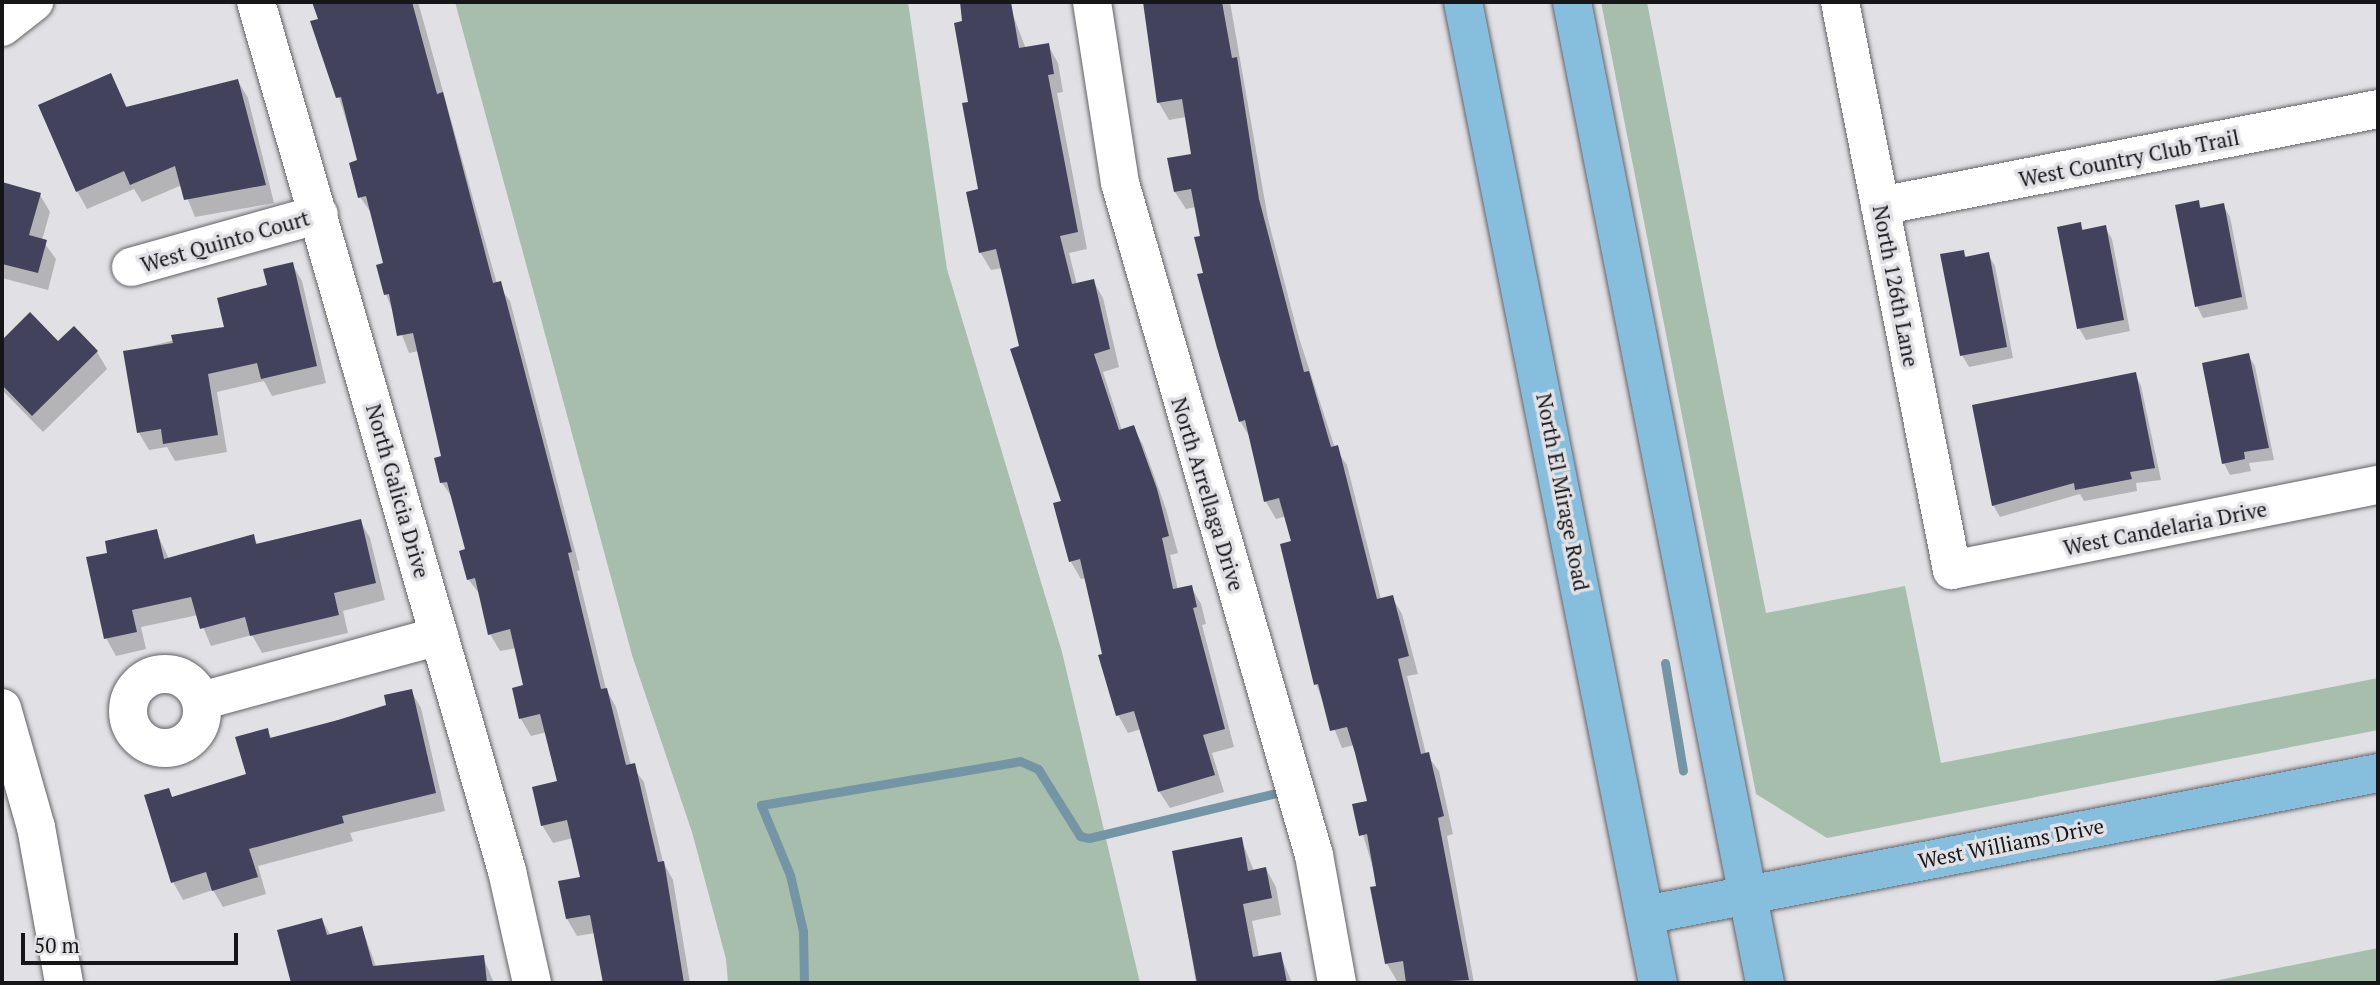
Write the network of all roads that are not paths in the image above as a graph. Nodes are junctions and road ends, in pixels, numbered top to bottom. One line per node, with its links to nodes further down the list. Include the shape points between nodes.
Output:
1 (34, 2): 7 (street)
2 (256, 2): 10 (street, North Galicia Drive)
3 (1092, 2): 22 (street, North Arrellaga Drive, via 1120,183 1314,855)
4 (1463, 2): 19 (main road, North El Mirage Road)
5 (1572, 2): 18 (main road)
6 (1840, 2): 9 (street, North 126th Lane)
7 (2, 27)
8 (2378, 109): 9 (street, West Country Club Trail)
9 (1880, 206): 13 (street, North 126th Lane)
10 (319, 214): 11 (street, West Quinto Court); 14 (street, North Galicia Drive)
11 (131, 267)
12 (2378, 485): 13 (street, West Candelaria Drive)
13 (1952, 570)
14 (439, 636): 15 (street); 21 (street, North Galicia Drive, via 507,872)
15 (201, 701)
16 (2, 708): 20 (street, via 36,827)
17 (2378, 774): 18 (main road, West Williams Drive)
18 (1748, 893): 19 (main road, West Williams Drive); 24 (main road)
19 (1645, 915): 23 (main road, North El Mirage Road)
20 (64, 983)
21 (532, 983)
22 (1337, 983)
23 (1658, 983)
24 (1765, 983)

